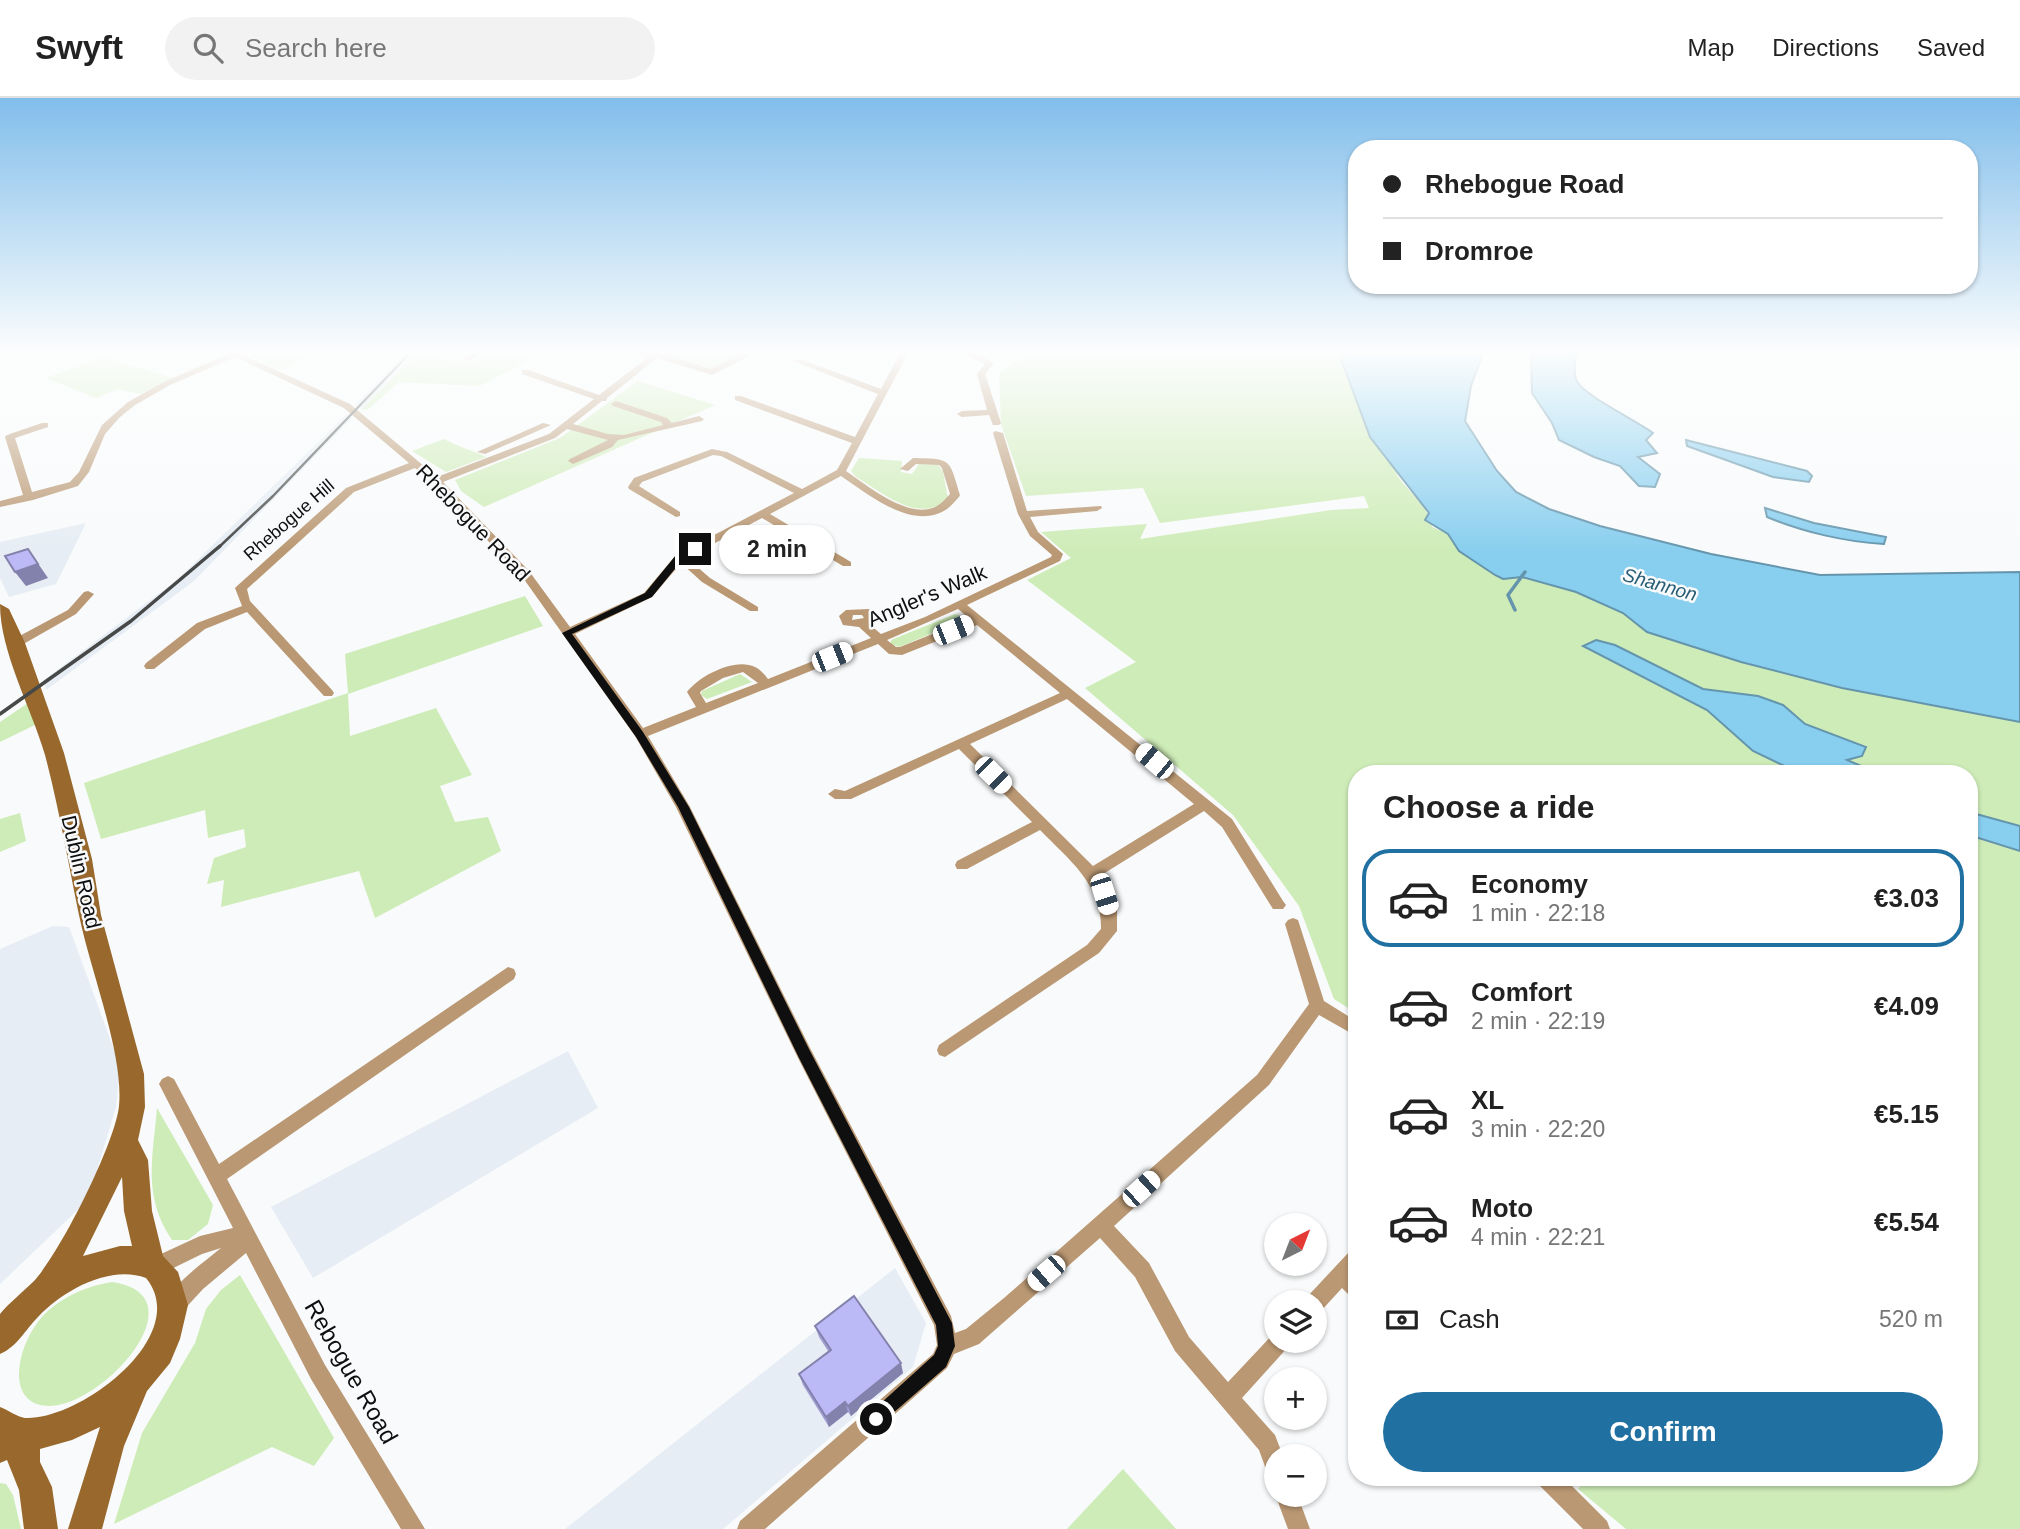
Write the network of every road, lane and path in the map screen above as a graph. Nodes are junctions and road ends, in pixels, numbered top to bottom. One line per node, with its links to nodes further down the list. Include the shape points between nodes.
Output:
1 (115, 418): 26 (street, via 105,427 81,478)
2 (361, 418): 21 (street, Rhebogue Road)
3 (579, 418): 13 (street)
4 (657, 418): 14 (street)
5 (792, 418): 17 (street)
6 (871, 418): 17 (street)
7 (976, 418): 10 (street)
8 (994, 418): 10 (street, Angler's Walk)
9 (699, 419): 14 (street)
10 (996, 423): 31 (street, Angler's Walk)
11 (45, 425): 26 (street, via 10,437)
12 (546, 425): 15 (street)
13 (568, 426): 16 (street); 18 (street)
14 (670, 426): 16 (street)
15 (516, 438): 18 (street); 19 (street)
16 (615, 438): 20 (street)
17 (858, 442): 23 (street)
18 (529, 445): 24 (street)
19 (482, 452)
20 (573, 461)
21 (416, 464): 24 (street, Rhebogue Road); 36 (street, Rhebogue Hill, via 350,489 241,588)
22 (905, 469): 23 (street, via 913,461 942,462 955,495 943,508 930,513 904,512)
23 (841, 472): 25 (street)
24 (436, 481): 41 (street, Rhebogue Road, via 526,573)
25 (802, 493): 29 (street, via 712,452 638,480 633,487); 30 (street)
26 (29, 498): 27 (street)
27 (0, 504)
28 (1097, 508): 31 (street)
29 (676, 514)
30 (763, 514): 32 (street); 33 (street)
31 (1023, 514): 35 (street, Angler's Walk, via 1034,534 1058,554 1056,559)
32 (680, 557): 38 (street, via 706,580); 41 (street, via 648,595)
33 (847, 564)
34 (88, 594): 43 (street, via 72,612)
35 (960, 605): 39 (street); 42 (street, Angler's Walk)
36 (249, 607): 44 (street, via 201,626); 46 (street)
37 (0, 609): 43 (main road, Dublin Road)
38 (754, 609)
39 (979, 620): 42 (street, via 902,651); 47 (street)
40 (862, 624): 42 (street)
41 (567, 633): 49 (street, Rhebogue Road)
42 (876, 639): 45 (street, Angler's Walk)
43 (16, 643): 63 (main road, Dublin Road, via 54,753 90,915 125,1042 132,1107)
44 (150, 666)
45 (766, 684): 48 (street, Angler's Walk); 48 (street, via 750,669 740,668 698,685 693,692)
46 (328, 693)
47 (1070, 693): 50 (street); 52 (street)
48 (703, 709): 49 (street, Angler's Walk)
49 (640, 734): 73 (street, Rhebogue Road, via 683,807 804,1054 944,1323)
50 (961, 743): 51 (street, via 846,796); 53 (street)
51 (835, 794)
52 (1205, 804): 55 (street); 56 (street, via 1227,823)
53 (1042, 824): 54 (street); 55 (street)
54 (961, 865)
55 (1093, 874): 61 (street, via 1109,911 1109,931 1093,949)
56 (1278, 905)
57 (1293, 924): 59 (street)
58 (508, 974): 64 (street)
59 (1317, 1005): 60 (street); 65 (street, via 1263,1080)
60 (1348, 1024)
61 (945, 1050)
62 (168, 1084): 64 (street, Rebogue Road)
63 (124, 1141): 67 (main road, via 134,1160 138,1211); 69 (main road, Dublin Road, via 83,1230)
64 (215, 1177): 66 (street, Rebogue Road)
65 (1100, 1226): 73 (street, via 972,1337); 76 (street, via 1142,1270 1182,1344)
66 (247, 1240): 67 (street, via 232,1236 203,1244); 71 (street); 83 (street, Rebogue Road, via 318,1372)
67 (153, 1266): 69 (main road, via 134,1260 92,1266); 71 (main road, via 170,1283)
68 (1348, 1282): 70 (street)
69 (45, 1290): 72 (main road)
70 (1327, 1295)
71 (173, 1307): 75 (main road, via 155,1356)
72 (0, 1339)
73 (947, 1346): 84 (street, via 931,1370)
74 (1268, 1353): 76 (street)
75 (135, 1381): 77 (main road, via 82,1420 52,1431); 82 (main road, via 108,1446)
76 (1228, 1398): 78 (street)
77 (10, 1434): 81 (main road, via 35,1487)
78 (1267, 1444)
79 (1555, 1486): 86 (street)
80 (1290, 1507): 85 (street)
81 (41, 1529)
82 (85, 1529)
83 (414, 1529)
84 (748, 1529)
85 (1298, 1529)
86 (1599, 1529)

